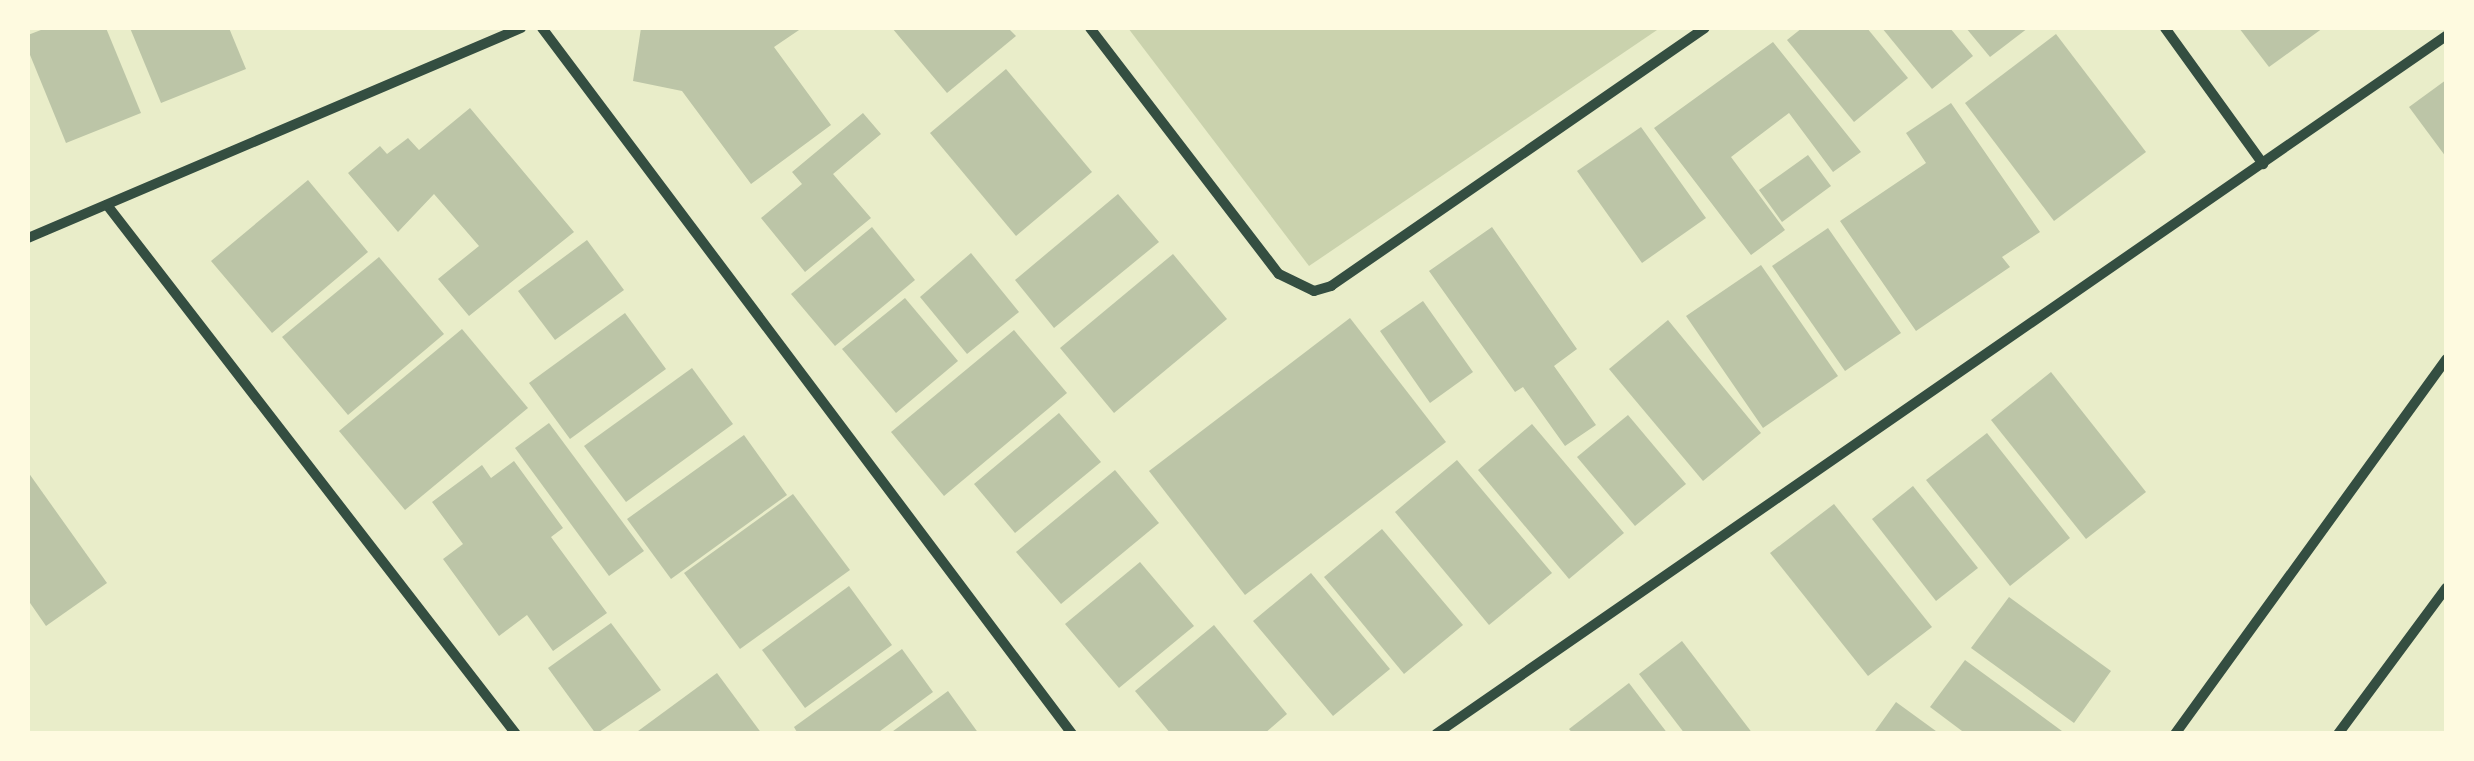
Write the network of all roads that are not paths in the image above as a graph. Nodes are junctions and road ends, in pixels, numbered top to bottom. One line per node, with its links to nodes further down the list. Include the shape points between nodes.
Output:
1 (520, 28): 8 (street)
2 (542, 28): 13 (street)
3 (1090, 28): 4 (street, via 1279,274 1314,291 1331,286)
4 (1705, 28)
5 (2165, 28): 7 (street)
6 (2446, 36): 7 (street)
7 (2263, 164): 14 (street)
8 (107, 204): 9 (street); 12 (street)
9 (28, 238)
10 (2446, 359): 15 (street)
11 (2446, 588): 16 (street)
12 (516, 734)
13 (1072, 734)
14 (1436, 734)
15 (2175, 734)
16 (2338, 734)

